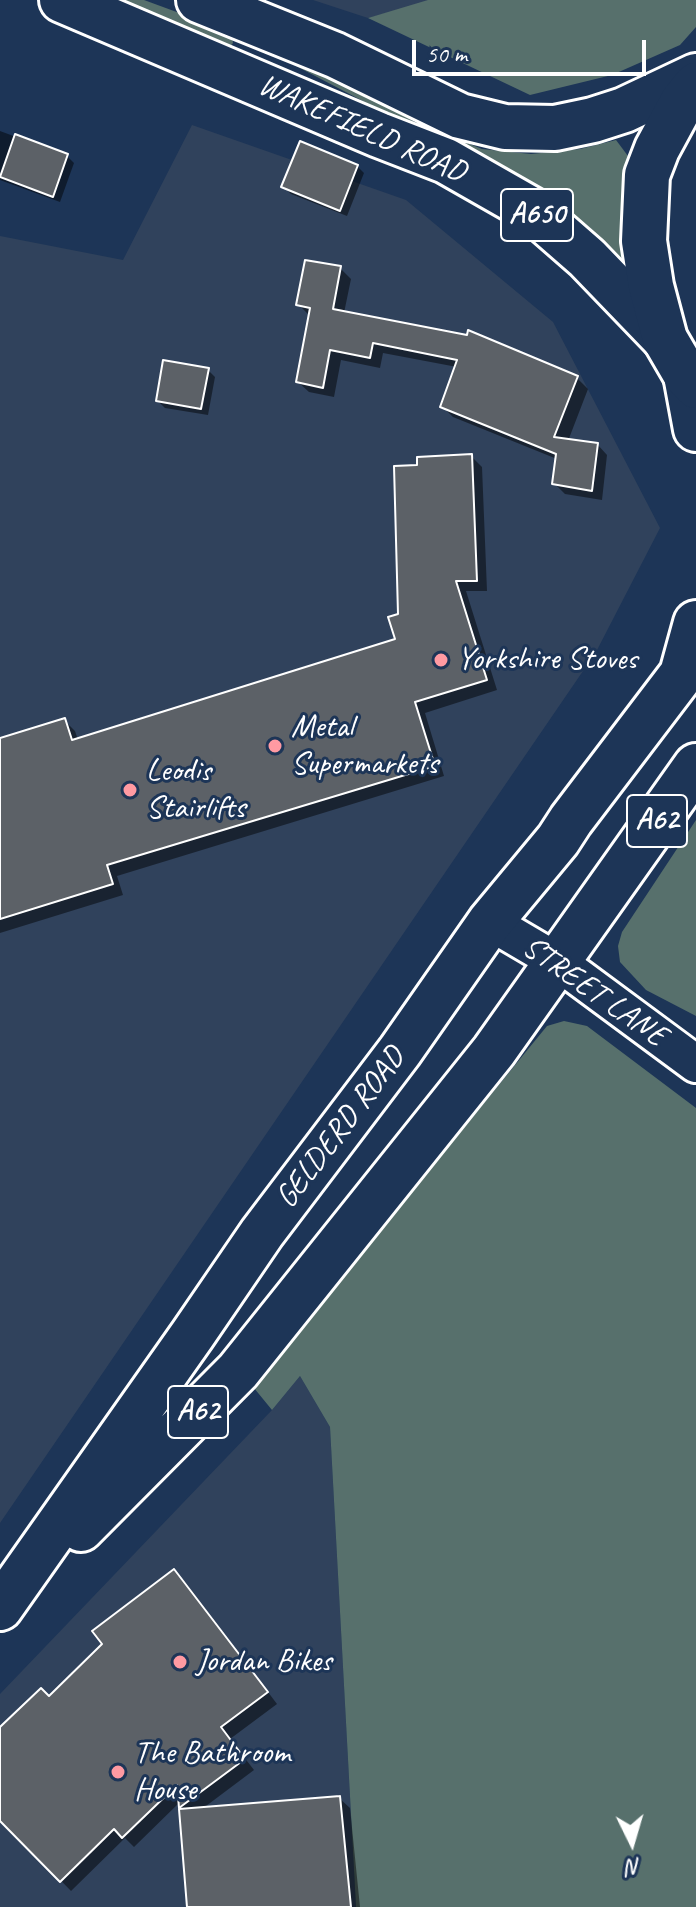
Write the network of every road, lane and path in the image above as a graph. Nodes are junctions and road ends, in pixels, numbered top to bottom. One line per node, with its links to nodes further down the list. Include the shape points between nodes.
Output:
1 (62, 0): 5 (main road, WAKEFIELD ROAD / A650, via 446,161 532,210 587,258)
2 (199, 0): 3 (main road, WAKEFIELD ROAD, via 335,55 460,116 505,127 555,128 593,120)
3 (696, 76)
4 (696, 85): 5 (main road, via 647,175 644,241 651,286)
5 (682, 367): 6 (main road)
6 (696, 429)
7 (696, 623): 8 (main road)
8 (689, 667): 10 (main road, GELDERD ROAD / A62)
9 (696, 766): 11 (main road, GELDERD ROAD / A62)
10 (490, 922): 11 (street, STREET LANE); 13 (main road, GELDERD ROAD / A62, via 262,1233)
11 (558, 962): 12 (street, STREET LANE); 13 (main road, GELDERD ROAD / A62, via 494,1051 238,1371)
12 (696, 1064)
13 (0, 1609)

